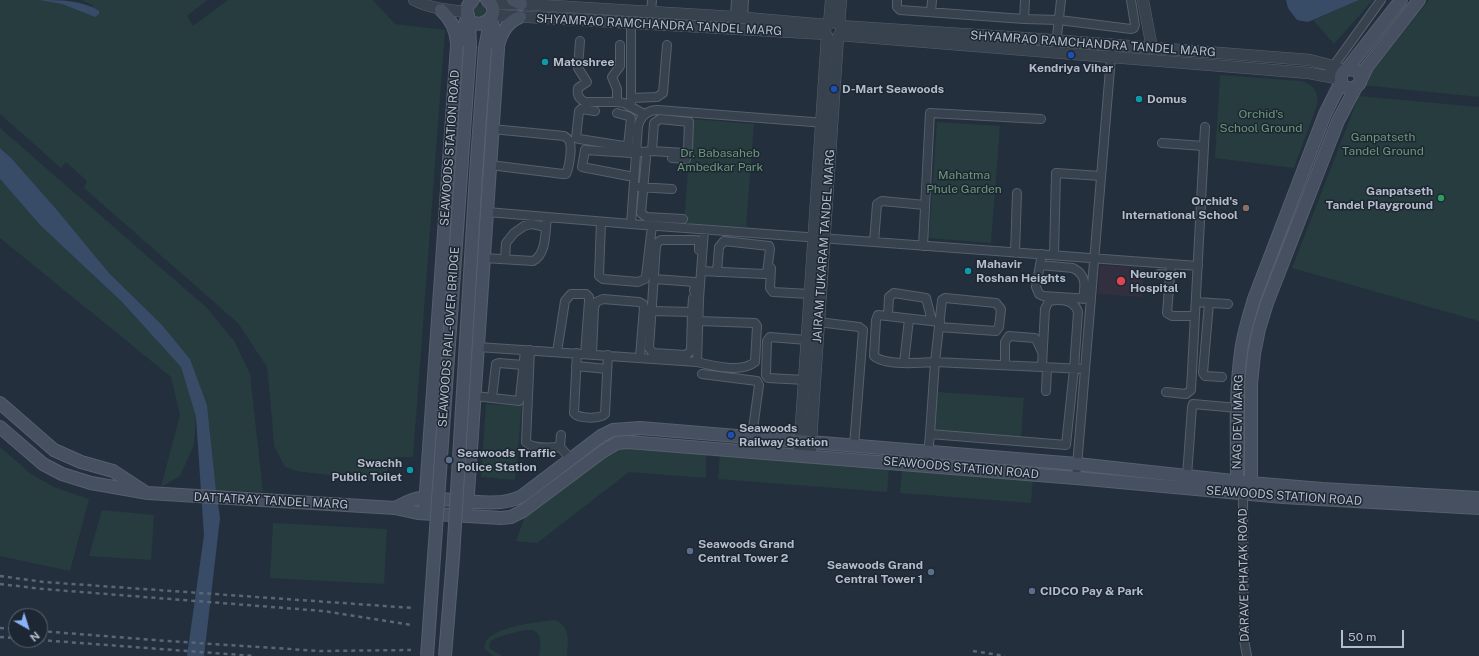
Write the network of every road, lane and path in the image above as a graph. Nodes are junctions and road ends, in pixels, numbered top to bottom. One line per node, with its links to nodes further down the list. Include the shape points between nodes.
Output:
1 (414, 0): 19 (street)
2 (473, 0): 22 (main road, SEAWOODS STATION ROAD, via 468,4)
3 (652, 0): 20 (street)
4 (736, 0): 24 (street)
5 (744, 0): 24 (street)
6 (831, 0): 28 (street, JAIRAM TUKARAM TANDEL MARG)
7 (841, 0): 28 (street, JAIRAM TUKARAM TANDEL MARG)
8 (897, 0): 21 (street, via 898,10)
9 (932, 0): 21 (street)
10 (1025, 0): 25 (street)
11 (1061, 0): 26 (street)
12 (1130, 0): 26 (street, via 1136,25 1131,29)
13 (1143, 0): 35 (street)
14 (1381, 0): 39 (street)
15 (1400, 0): 39 (main road, NAG DEVI MARG)
16 (1419, 0): 40 (main road, NAG DEVI MARG, via 1367,66)
17 (517, 2): 18 (street, SHYAMRAO RAMCHANDRA TANDEL MARG); 20 (street, SHYAMRAO RAMCHANDRA TANDEL MARG)
18 (490, 8): 22 (main road, via 487,22 479,24 472,21); 23 (street, SHYAMRAO RAMCHANDRA TANDEL MARG); 36 (main road); 166 (main road, SEAWOODS RAIL-OVER BRIDGE, bridge, via 476,174)
19 (441, 10): 22 (street); 34 (main road, via 452,23)
20 (651, 12): 24 (street, SHYAMRAO RAMCHANDRA TANDEL MARG)
21 (931, 12): 25 (street)
22 (468, 15): 34 (main road, SEAWOODS STATION ROAD); 165 (main road, SEAWOODS RAIL-OVER BRIDGE, bridge, via 470,47)
23 (520, 16): 27 (street, SHYAMRAO RAMCHANDRA TANDEL MARG); 36 (main road, via 506,27)
24 (739, 18): 28 (street, SHYAMRAO RAMCHANDRA TANDEL MARG)
25 (1024, 19): 26 (street)
26 (1059, 20): 29 (street)
27 (631, 23): 28 (street, SHYAMRAO RAMCHANDRA TANDEL MARG); 41 (street)
28 (833, 30): 29 (street, SHYAMRAO RAMCHANDRA TANDEL MARG); 37 (street, SHYAMRAO RAMCHANDRA TANDEL MARG); 50 (street, JAIRAM TUKARAM TANDEL MARG)
29 (1057, 40): 33 (street, SHYAMRAO RAMCHANDRA TANDEL MARG); 37 (street)
30 (580, 41): 42 (street, via 578,68 587,82 578,88 577,95 584,102)
31 (620, 45): 42 (street, via 620,66 612,77 617,89)
32 (667, 45): 41 (street, via 663,93 657,98)
33 (1112, 45): 35 (street, SHYAMRAO RAMCHANDRA TANDEL MARG); 38 (street)
34 (457, 46): 158 (main road, SEAWOODS STATION ROAD)
35 (1152, 48): 39 (street, SHYAMRAO RAMCHANDRA TANDEL MARG, via 1310,60)
36 (498, 49): 52 (main road)
37 (1055, 54): 38 (street, SHYAMRAO RAMCHANDRA TANDEL MARG)
38 (1111, 58): 39 (street, SHYAMRAO RAMCHANDRA TANDEL MARG, via 1327,76); 61 (street)
39 (1341, 73): 40 (main road, via 1343,85 1349,88); 40 (main road, via 1356,70 1360,75); 139 (main road, NAG DEVI MARG, via 1254,299 1241,352)
40 (1358, 83): 155 (main road, NAG DEVI MARG, via 1338,121 1266,303 1254,354 1251,384)
41 (631, 98): 43 (street)
42 (618, 102): 43 (street)
43 (631, 107): 47 (street)
44 (595, 111): 54 (street, via 578,111 576,138)
45 (691, 113): 47 (street, via 655,110); 49 (street); 50 (street)
46 (617, 114): 54 (street, via 631,118)
47 (644, 114): 57 (street, via 638,126)
48 (1041, 119): 67 (street, via 930,114)
49 (689, 122): 56 (street, via 656,121); 56 (street, via 686,152)
50 (827, 123): 78 (street, JAIRAM TUKARAM TANDEL MARG)
51 (1205, 127): 55 (street)
52 (492, 130): 60 (main road); 60 (street, via 564,136 570,143 570,156 566,174)
53 (1162, 143): 55 (street)
54 (628, 146): 57 (street)
55 (1204, 146): 90 (street)
56 (652, 151): 57 (street)
57 (636, 152): 58 (street); 62 (street); 62 (street, via 587,149 582,165 584,168)
58 (646, 158): 59 (street, via 650,156); 64 (street)
59 (686, 159)
60 (490, 164): 68 (main road)
61 (1101, 176): 84 (street, via 1056,173); 86 (street)
62 (634, 177): 63 (street)
63 (633, 186): 64 (street); 72 (street)
64 (643, 187): 65 (street); 70 (street, via 643,215)
65 (672, 189)
66 (1017, 193): 82 (street)
67 (925, 205): 79 (street, via 879,202); 81 (street)
68 (487, 212): 69 (street); 85 (main road)
69 (547, 217): 71 (street); 74 (street)
70 (683, 219)
71 (601, 222): 72 (street); 73 (street, via 599,276 603,279 638,282 646,276)
72 (631, 224): 73 (street)
73 (652, 226): 75 (street)
74 (546, 227): 87 (street, via 532,224 514,233 506,243); 87 (street, via 542,253 536,260)
75 (704, 230): 76 (street); 91 (street)
76 (750, 233): 77 (street); 80 (street)
77 (773, 235): 78 (street); 97 (street, via 771,290)
78 (819, 238): 79 (street); 97 (street, JAIRAM TUKARAM TANDEL MARG); 109 (street, JAIRAM TUKARAM TANDEL MARG)
79 (874, 242): 81 (street)
80 (750, 244): 92 (street, via 724,241 719,251); 92 (street, via 770,246 767,273)
81 (923, 246): 82 (street)
82 (1015, 252): 83 (street)
83 (1042, 254): 84 (street); 89 (street)
84 (1054, 255): 86 (street)
85 (484, 258): 87 (street); 112 (main road)
86 (1094, 258): 88 (street); 99 (street)
87 (505, 259)
88 (1171, 264): 90 (street); 94 (street)
89 (1040, 265): 99 (street, via 1077,270 1084,277); 99 (street, via 1036,287 1039,294)
90 (1198, 266): 100 (street)
91 (701, 271): 92 (street); 98 (street)
92 (717, 272)
93 (1159, 274): 94 (street)
94 (1170, 275): 106 (street, via 1167,313 1172,316)
95 (654, 279): 96 (street); 96 (street, via 658,242 696,240 700,246); 103 (street)
96 (695, 282): 98 (street)
97 (810, 294): 111 (street, JAIRAM TUKARAM TANDEL MARG)
98 (696, 298): 104 (street); 108 (street)
99 (1087, 299): 129 (street)
100 (1196, 302): 101 (street); 106 (street)
101 (1209, 303): 102 (street); 131 (street)
102 (1228, 304)
103 (652, 311): 104 (street); 104 (street, via 649,348 651,351 686,355 691,351)
104 (692, 312)
105 (888, 316): 107 (street); 110 (street, via 889,297 901,294 926,298); 121 (street, via 876,317 874,356 878,359)
106 (1195, 316): 130 (street)
107 (909, 319): 110 (street); 121 (street)
108 (698, 321): 119 (street); 122 (street, via 755,323 757,326 755,362 742,368)
109 (818, 322): 144 (street, JAIRAM TUKARAM TANDEL MARG); 145 (street, via 859,326 863,330)
110 (937, 323): 110 (street, via 942,300 945,298 996,303 1001,309 999,327 996,331); 120 (street)
111 (807, 340): 133 (street, JAIRAM TUKARAM TANDEL MARG); 133 (street, via 767,338 768,378)
112 (478, 347): 113 (street); 136 (main road)
113 (527, 350): 114 (street); 123 (street); 146 (street, via 526,442 534,446)
114 (557, 352): 115 (street); 115 (street, via 565,301 571,294 586,294 589,301)
115 (585, 354): 117 (street); 118 (street, via 594,308 596,302 602,299 643,304); 125 (street)
116 (1043, 354): 124 (street, via 1034,338 1008,336 1005,342); 126 (street); 128 (street, via 1045,309 1049,302 1055,300 1072,302 1078,312)
117 (608, 355): 118 (street); 127 (street)
118 (640, 357): 119 (street)
119 (697, 362): 122 (street)
120 (935, 362): 121 (street); 124 (street); 141 (street)
121 (904, 363)
122 (708, 364): 143 (street, via 705,375 757,381 759,385)
123 (523, 365): 137 (street, via 499,362 496,364); 137 (street, via 519,400)
124 (1005, 365): 126 (street)
125 (576, 366): 127 (street); 127 (street, via 574,413 580,417 602,417 605,414)
126 (1045, 367): 128 (street); 134 (street)
127 (607, 369)
128 (1074, 369): 129 (street); 141 (street, via 1066,444)
129 (1084, 369): 150 (street)
130 (1192, 373): 131 (street); 135 (street, via 1191,390 1186,394)
131 (1202, 373): 132 (street, via 1205,376)
132 (1222, 377)
133 (805, 380): 144 (street, JAIRAM TUKARAM TANDEL MARG)
134 (1046, 391)
135 (1166, 392)
136 (475, 396): 137 (street); 160 (main road)
137 (492, 398)
138 (0, 404): 156 (main road, DATTATRAY TANDEL MARG, via 54,450 81,462 113,471)
139 (1238, 408): 152 (street, via 1193,404); 154 (main road, NAG DEVI MARG)
140 (0, 427): 156 (main road, DATTATRAY TANDEL MARG, via 43,464 62,474 91,483)
141 (930, 434): 147 (street)
142 (561, 435): 146 (street)
143 (752, 436): 144 (main road, SEAWOODS STATION ROAD); 149 (main road, SEAWOODS STATION ROAD, via 626,428 613,430 601,436)
144 (805, 441): 145 (main road, SEAWOODS STATION ROAD); 148 (street, JAIRAM TUKARAM TANDEL MARG)
145 (854, 446): 147 (main road, SEAWOODS STATION ROAD)
146 (560, 447): 149 (street)
147 (928, 452): 150 (main road, SEAWOODS STATION ROAD); 151 (street)
148 (804, 455): 151 (main road, SEAWOODS STATION ROAD); 164 (main road, SEAWOODS STATION ROAD, via 639,442 617,443 598,454 530,507 511,517)
149 (570, 458): 160 (main road, SEAWOODS STATION ROAD, via 517,499 509,502)
150 (1077, 464): 152 (main road, SEAWOODS STATION ROAD); 153 (street)
151 (927, 465): 153 (main road, SEAWOODS STATION ROAD)
152 (1187, 476): 154 (main road, SEAWOODS STATION ROAD)
153 (1076, 478): 157 (main road, SEAWOODS STATION ROAD)
154 (1237, 482): 155 (main road, SEAWOODS STATION ROAD); 157 (main road, NAG DEVI MARG)
155 (1251, 483): 157 (main road, NAG DEVI MARG); 159 (main road, SEAWOODS STATION ROAD)
156 (148, 493): 161 (main road, DATTATRAY TANDEL MARG)
157 (1243, 494): 162 (main road, SEAWOODS STATION ROAD); 167 (street, DARAVE PHATAK ROAD, via 1244,640)
158 (426, 498): 160 (main road, SEAWOODS STATION ROAD); 161 (main road, SEAWOODS STATION ROAD, via 419,498); 163 (main road, SEAWOODS STATION ROAD)
159 (1479, 498)
160 (468, 501): 164 (main road)
161 (395, 508): 163 (main road, SEAWOODS STATION ROAD)
162 (1479, 508)
163 (424, 513): 164 (main road, SEAWOODS STATION ROAD)
164 (467, 516)
165 (427, 656)
166 (445, 656)
167 (1247, 656)

